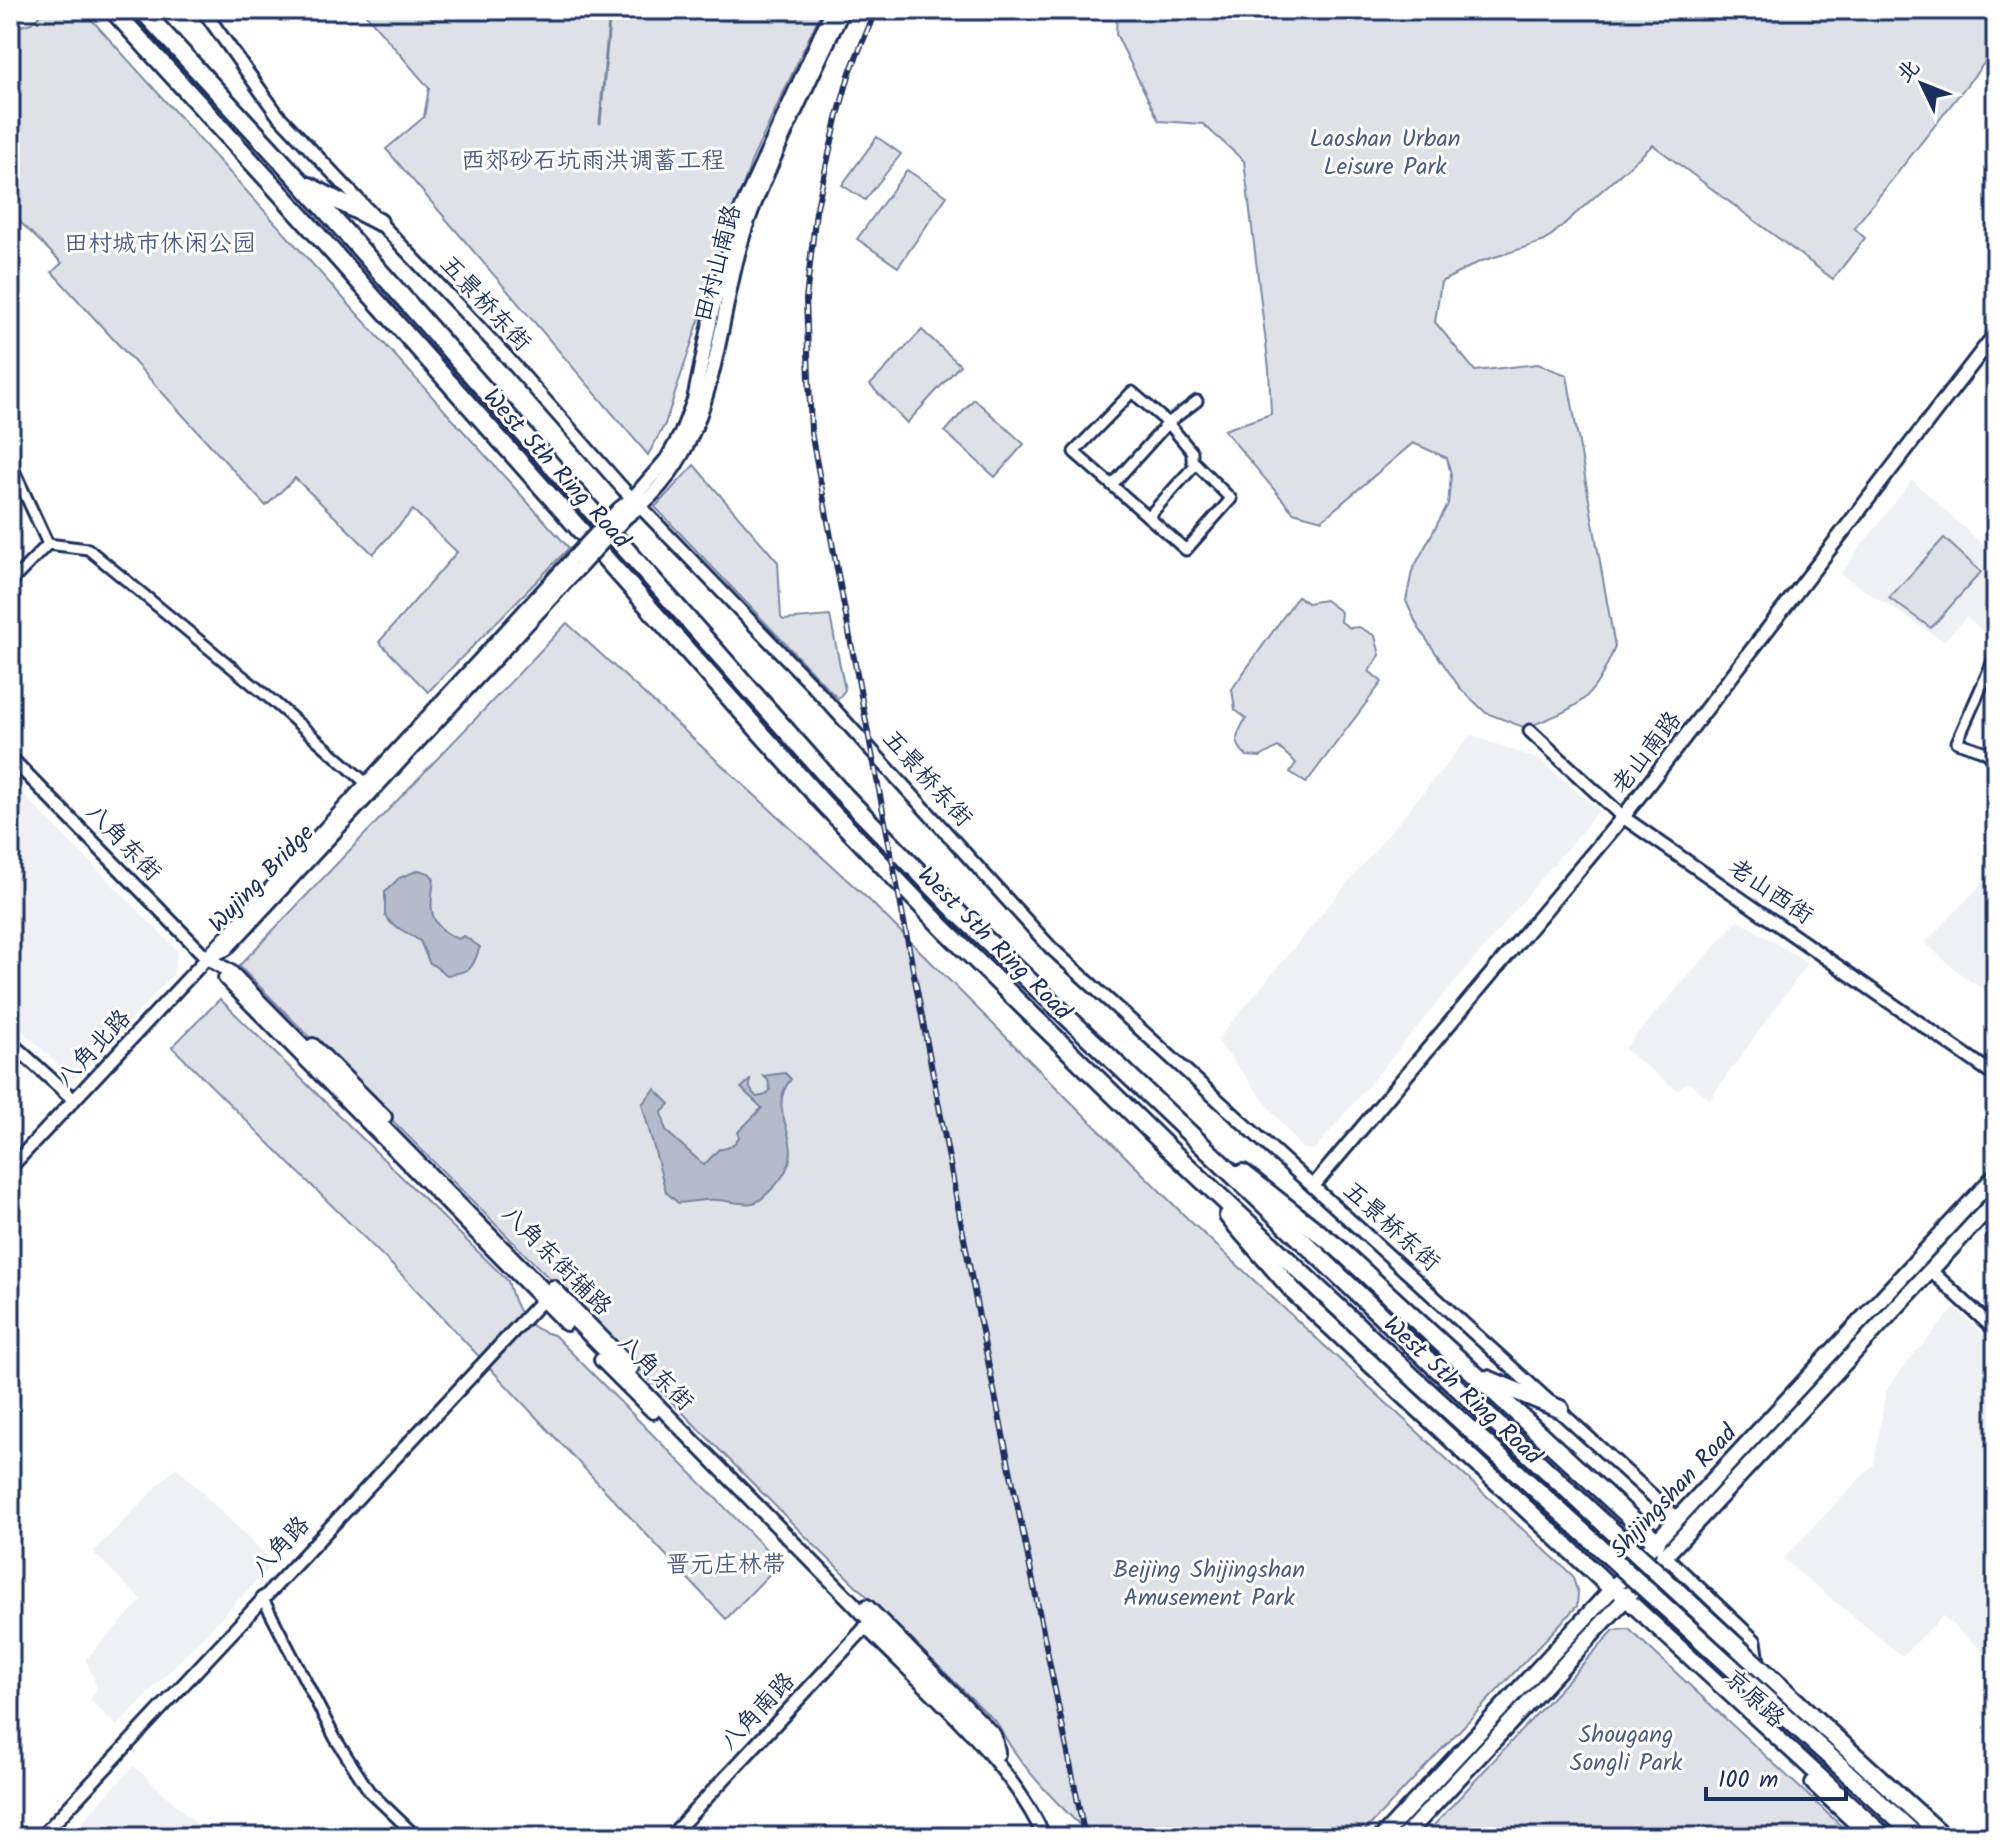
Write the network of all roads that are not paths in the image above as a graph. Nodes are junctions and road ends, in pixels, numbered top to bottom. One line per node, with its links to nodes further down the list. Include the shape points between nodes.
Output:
1 (97, 10): 9 (highway)
2 (113, 10): 9 (highway, West 5th Ring Road)
3 (142, 10): 8 (highway, West 5th Ring Road)
4 (153, 10): 8 (highway)
5 (203, 10): 11 (street, 五景桥东街, via 277,114)
6 (832, 10): 18 (main road, 田村山南路, via 741,210 681,434)
7 (843, 10): 18 (main road, 田村山南路, via 753,209 730,283 701,413 675,466)
8 (193, 65): 10 (highway, West 5th Ring Road)
9 (175, 78): 35 (highway, West 5th Ring Road, via 824,804)
10 (299, 180): 11 (highway); 34 (highway, West 5th Ring Road, via 838,789)
11 (379, 222): 18 (street, 五景桥东街)
12 (1996, 333): 29 (main road, 老山南路)
13 (1197, 401): 14 (street)
14 (1168, 423): 16 (street); 17 (street); 17 (street, via 1132,392 1074,452)
15 (10, 462): 21 (street)
16 (1196, 464): 20 (street); 20 (street, via 1231,499 1186,550)
17 (1112, 485): 20 (street)
18 (637, 502): 19 (main road, 田村山南路); 38 (street, 五景桥东街, via 834,708 1051,948)
19 (622, 513): 22 (main road, Wujing Bridge, bridge)
20 (1148, 517)
21 (48, 544): 23 (street); 28 (street, via 88,549)
22 (576, 563): 28 (main road, Wujing Bridge); 30 (main road, Wujing Bridge, via 226,949)
23 (10, 583)
24 (1996, 654): 27 (street, via 1957,742)
25 (1530, 731): 29 (street, 老山西街)
26 (10, 757): 30 (street, 八角东街)
27 (1996, 759)
28 (366, 783): 30 (main road, Wujing Bridge)
29 (1623, 817): 32 (street, 老山西街); 38 (main road, 老山南路)
30 (207, 958): 33 (street, 八角北路); 41 (main road, 八角东街); 41 (main road, 八角东街, via 231,972)
31 (10, 1042): 33 (street)
32 (1996, 1076)
33 (74, 1100): 36 (street, 八角北路)
34 (1160, 1107): 43 (highway, via 1338,1248); 62 (highway, West 5th Ring Road, bridge)
35 (1166, 1146): 48 (highway, via 1296,1294); 61 (highway, West 5th Ring Road, bridge)
36 (10, 1168)
37 (1996, 1175): 45 (main road, Shijingshan Road)
38 (1314, 1185): 44 (street, 五景桥东街)
39 (1996, 1200): 40 (main road, Shijingshan Road)
40 (1930, 1270): 42 (street); 46 (main road, Shijingshan Road)
41 (548, 1294): 47 (street, 八角路); 49 (main road, 八角东街)
42 (1996, 1331)
43 (1474, 1374): 44 (highway); 46 (highway)
44 (1560, 1409): 45 (street, 五景桥东街)
45 (1678, 1519): 46 (main road, Shijingshan Road)
46 (1660, 1549): 48 (main road, Shijingshan Road); 50 (street, via 1755,1641)
47 (262, 1597): 52 (street, 八角路); 53 (street, via 360,1778)
48 (1620, 1597): 50 (main road, 京原路); 57 (main road, Shijingshan Road); 58 (main road, Shijingshan Road); 59 (main road, 京原路)
49 (871, 1621): 51 (main road, 八角东街); 54 (street, 八角南路); 55 (street, 八角东街, via 1011,1781)
50 (1767, 1727): 60 (main road, 京原路)
51 (998, 1754): 56 (street, 八角东街)
52 (41, 1837)
53 (417, 1837)
54 (670, 1837)
55 (1044, 1837)
56 (1052, 1837)
57 (1382, 1837)
58 (1404, 1837)
59 (1871, 1837)
60 (1886, 1837)
61 (1917, 1837)
62 (1944, 1837)

